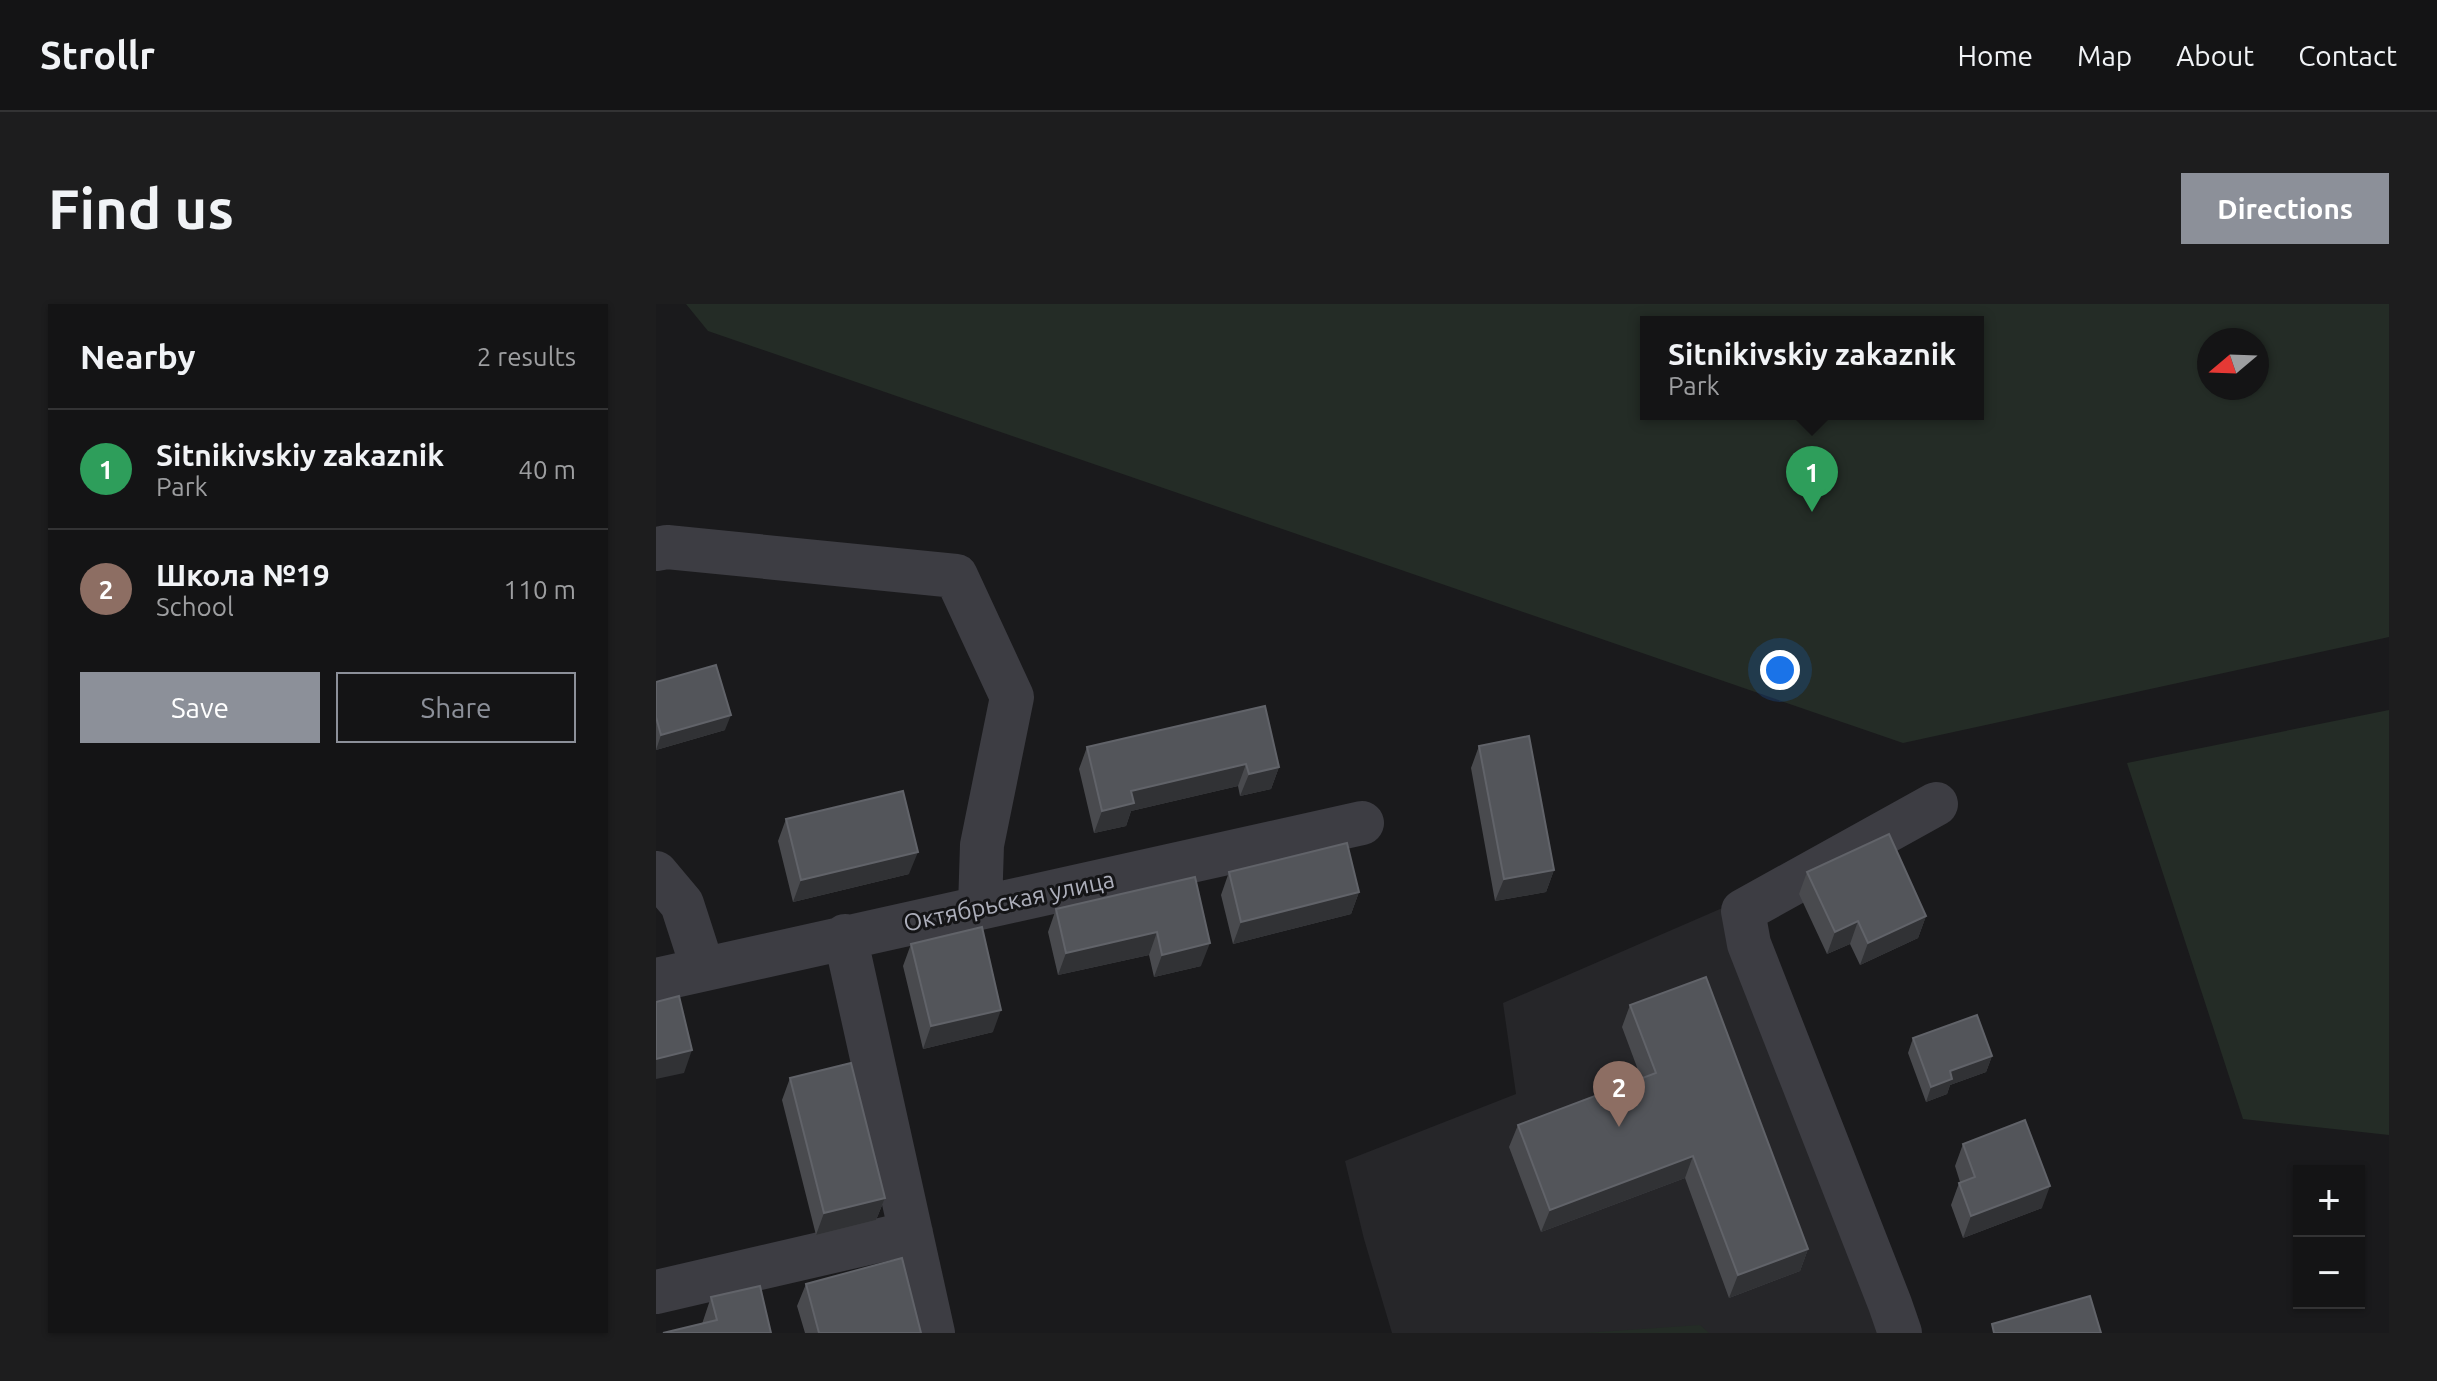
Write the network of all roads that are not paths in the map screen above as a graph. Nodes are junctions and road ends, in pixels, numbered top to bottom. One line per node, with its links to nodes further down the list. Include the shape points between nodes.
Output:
1 (656, 549): 5 (street, via 956,576 1012,697 982,845)
2 (1936, 804): 12 (street, via 1743,911 1749,944)
3 (1362, 823): 5 (street, Октябрьская улица)
4 (656, 873): 7 (street, via 682,904)
5 (980, 907): 6 (street, Октябрьская улица)
6 (845, 936): 7 (street, Октябрьская улица); 9 (street)
7 (703, 969): 8 (street, Октябрьская улица)
8 (656, 980)
9 (911, 1233): 10 (street); 11 (street)
10 (656, 1292)
11 (933, 1333)
12 (1900, 1333)

